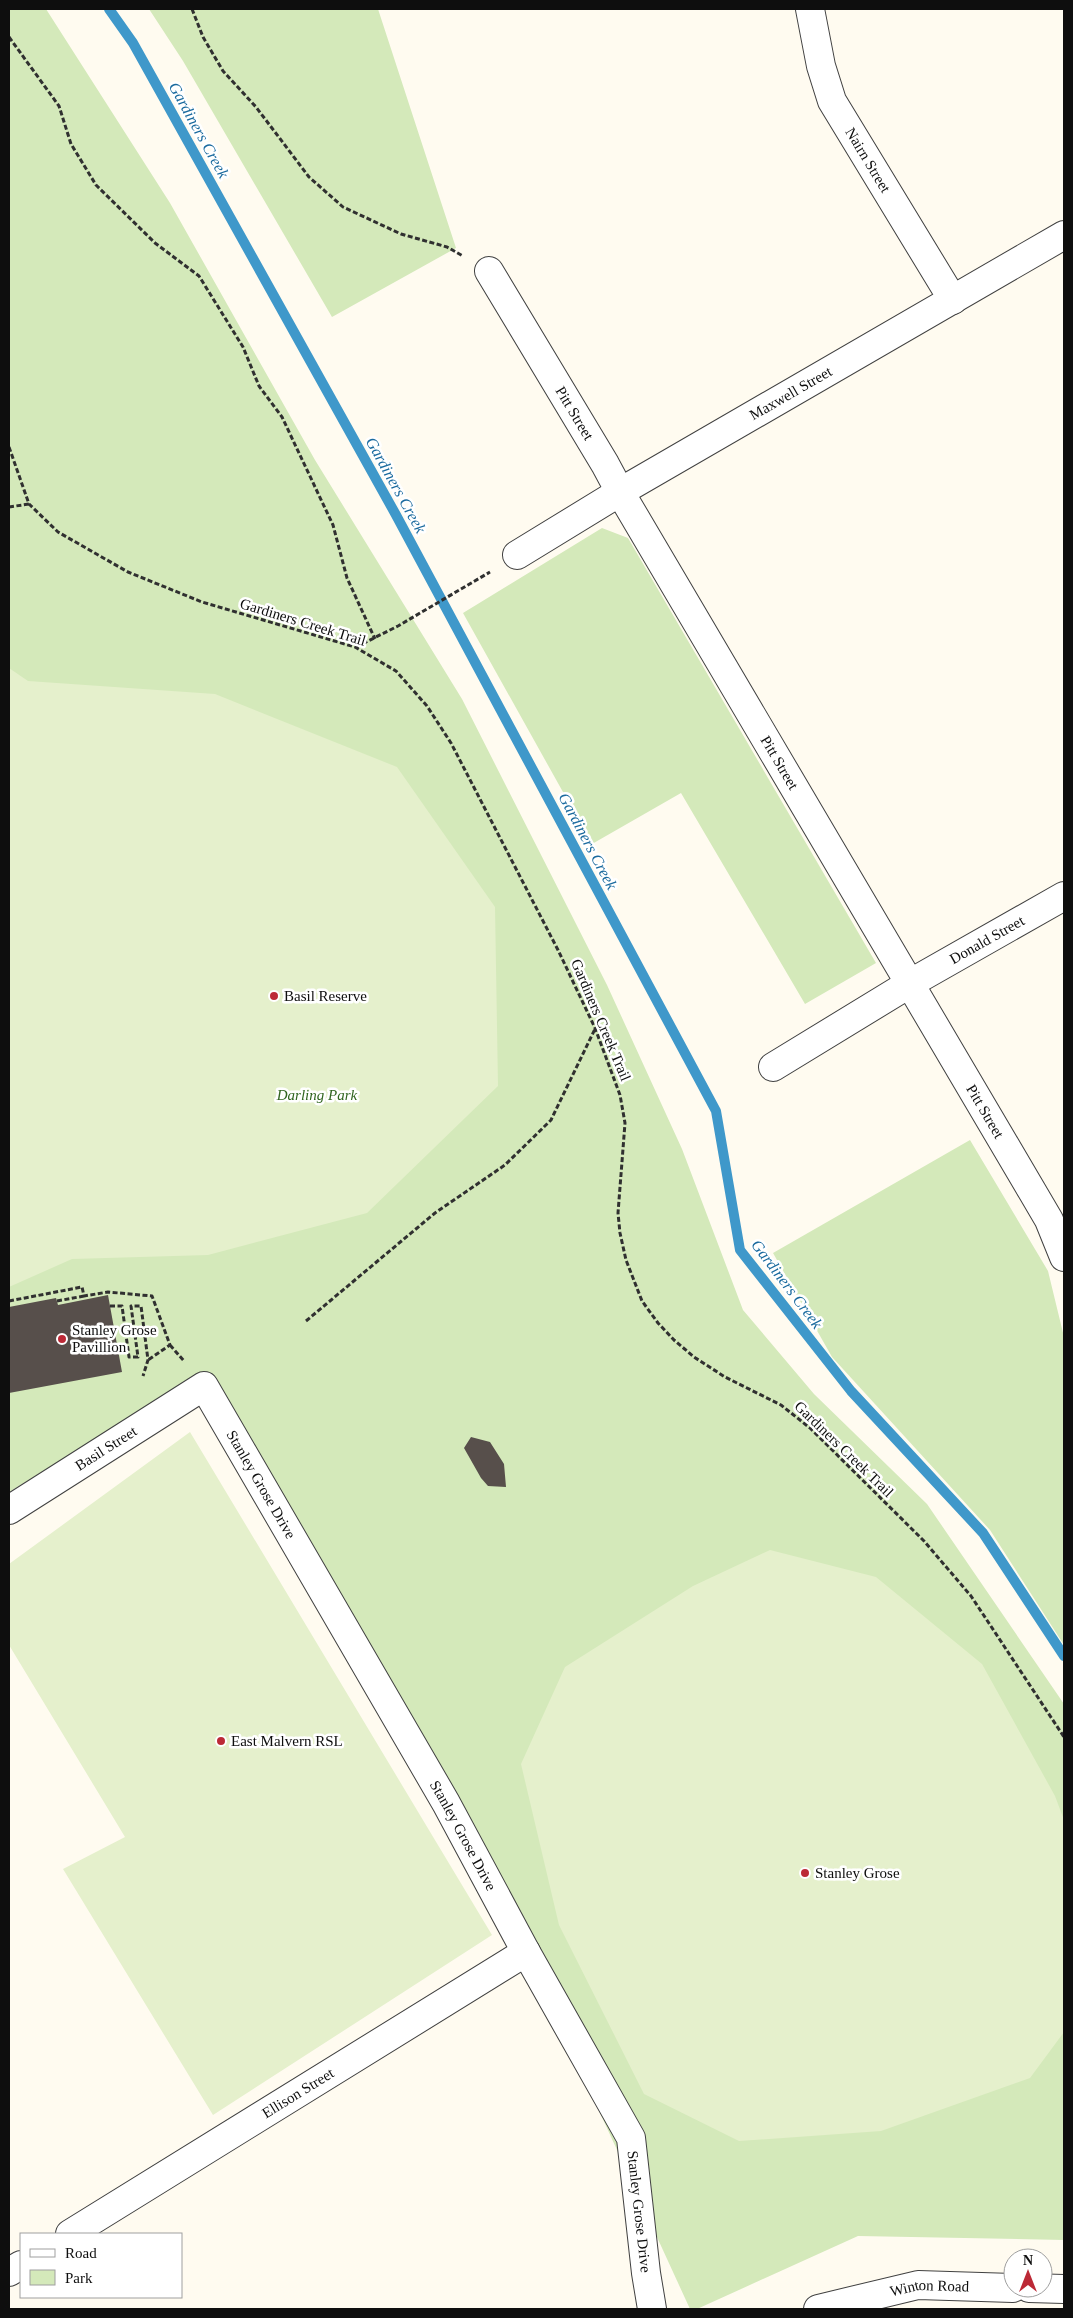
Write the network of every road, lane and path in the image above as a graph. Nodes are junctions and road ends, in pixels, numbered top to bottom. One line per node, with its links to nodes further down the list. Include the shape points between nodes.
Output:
1 (192, 9): 5 (path, via 203,38 223,71 256,107 309,178 343,207 401,234 447,247)
2 (810, 9): 6 (street, Nairn Street, via 821,66 832,100)
3 (9, 37): 13 (path, via 59,106 72,144 96,185 155,243 199,276 244,347 259,386 282,417 333,525 347,578)
4 (1064, 235): 6 (street, Maxwell Street)
5 (489, 271): 8 (street, Pitt Street)
6 (954, 300): 8 (street, Maxwell Street)
7 (9, 447): 9 (path, Gardiners Creek Trail)
8 (620, 492): 11 (street, Maxwell Street); 16 (street, Pitt Street)
9 (29, 504): 10 (path); 14 (path, Gardiners Creek Trail, via 58,532 128,572 202,602)
10 (9, 507)
11 (517, 555)
12 (491, 572): 13 (path)
13 (375, 639): 14 (path)
14 (355, 647): 17 (path, Gardiners Creek Trail, via 396,671 432,713 451,743)
15 (1064, 896): 16 (street, Donald Street)
16 (909, 984): 18 (street, Donald Street); 19 (street, Pitt Street, via 1049,1220)
17 (595, 1028): 24 (path, via 551,1120 505,1165 435,1213); 29 (path, Gardiners Creek Trail, via 620,1095 625,1123 618,1213 626,1260 642,1300 658,1323 694,1357 725,1377 782,1405 810,1428 924,1541 971,1596)
18 (773, 1067)
19 (1064, 1257)
20 (84, 1296): 21 (path, via 82,1287); 22 (path); 25 (path, via 108,1292 152,1296 170,1344)
21 (9, 1301)
22 (57, 1301)
23 (110, 1306): 25 (path, via 122,1306 129,1357 138,1357 131,1306 141,1306)
24 (306, 1321)
25 (148, 1360): 26 (path)
26 (144, 1376)
27 (204, 1386): 28 (street, Basil Street); 30 (street, Stanley Grose Drive, via 446,1803)
28 (9, 1510)
29 (1064, 1738)
30 (526, 1952): 31 (street, Ellison Street); 35 (street, Stanley Grose Drive, via 631,2138)
31 (72, 2233)
32 (20, 2265): 33 (street)
33 (9, 2272)
34 (1003, 2288): 36 (street, Winton Road, via 918,2285)
35 (652, 2309)
36 (818, 2309)

